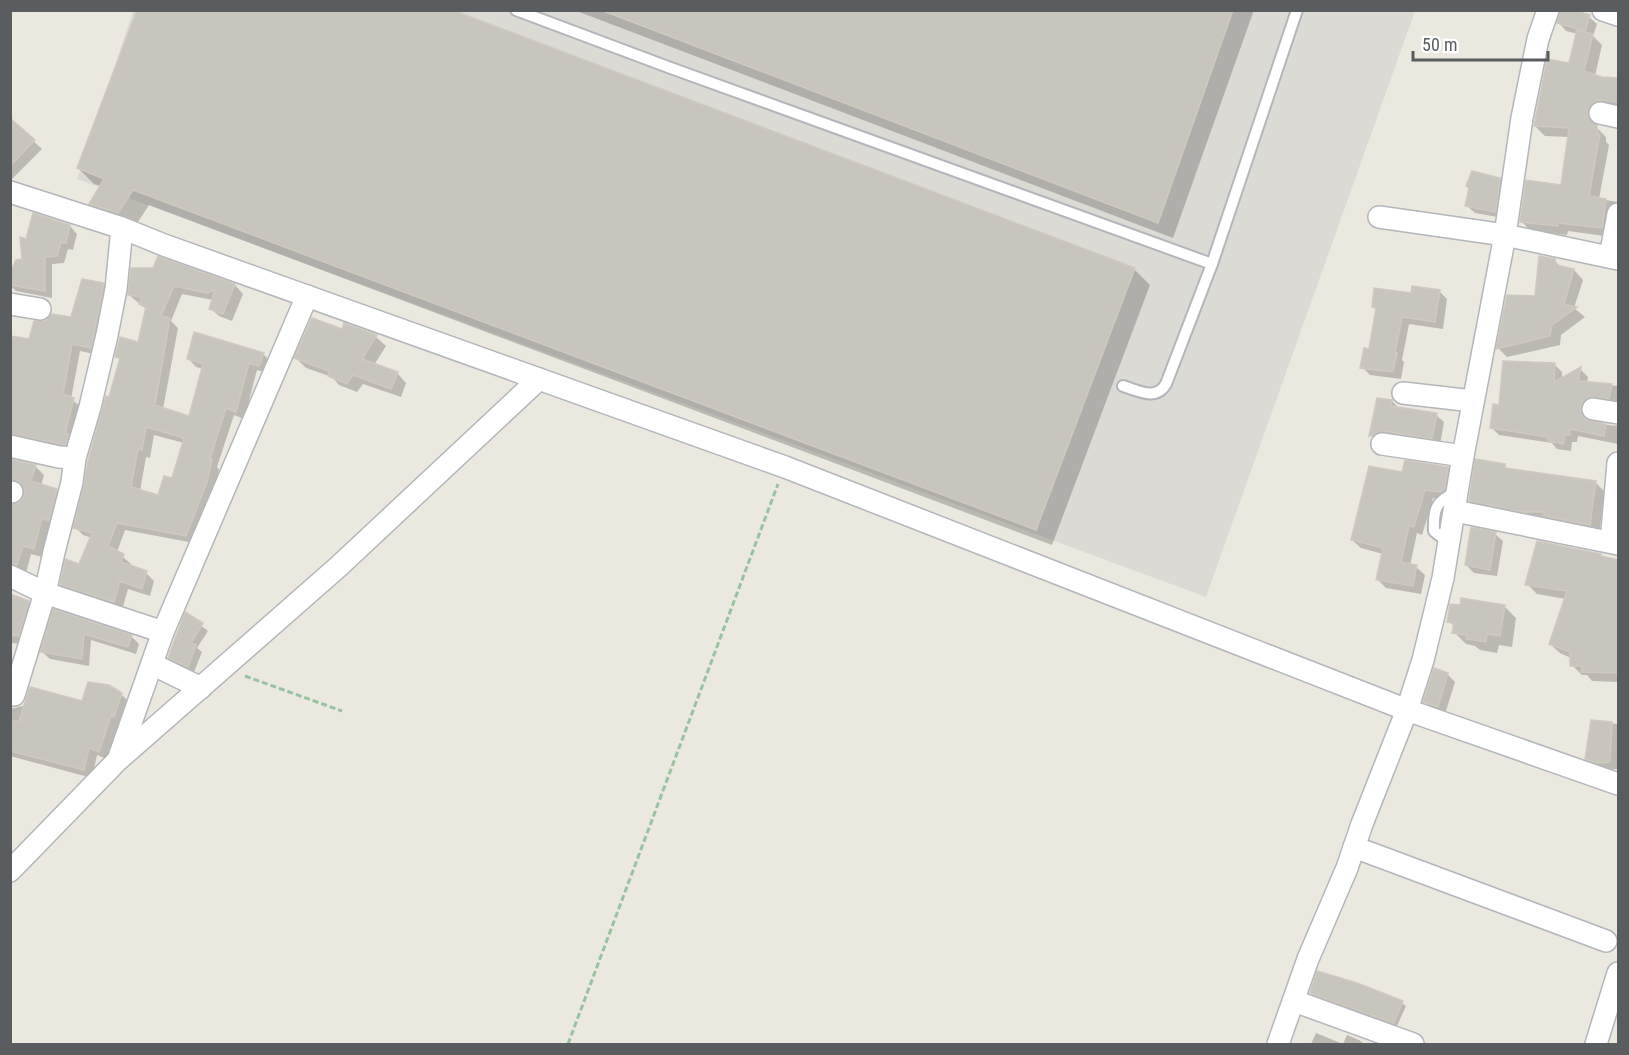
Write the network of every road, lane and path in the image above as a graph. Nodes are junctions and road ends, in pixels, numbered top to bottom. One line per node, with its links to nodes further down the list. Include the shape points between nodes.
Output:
1 (516, 10): 12 (lane)
2 (1297, 10): 12 (lane)
3 (1548, 10): 10 (street, via 1522,118)
4 (1603, 10): 5 (street)
5 (1618, 15)
6 (10, 192): 9 (street)
7 (1618, 214): 11 (street)
8 (1379, 217): 10 (street)
9 (122, 228): 13 (street); 25 (street, via 108,335)
10 (1505, 235): 11 (street); 19 (street)
11 (1614, 258)
12 (1212, 264): 17 (lane, via 1164,388 1152,394)
13 (307, 296): 16 (street); 33 (street)
14 (10, 304): 15 (street)
15 (40, 309)
16 (539, 379): 27 (street); 35 (street)
17 (1123, 386)
18 (1403, 393): 19 (street)
19 (1473, 400): 24 (street)
20 (1593, 410): 21 (street)
21 (1618, 413)
22 (1382, 444): 24 (street)
23 (10, 446): 25 (street)
24 (1463, 456): 29 (street)
25 (75, 458): 32 (street)
26 (1618, 464): 28 (street)
27 (785, 467): 38 (street); 47 (path)
28 (1617, 492): 30 (street)
29 (1455, 502): 30 (street); 38 (street, via 1432,625)
30 (1615, 543)
31 (10, 576): 32 (street)
32 (45, 593): 33 (street); 37 (street)
33 (164, 632): 34 (street)
34 (152, 664): 36 (street); 40 (street)
35 (224, 668): 36 (street); 39 (path)
36 (201, 688): 40 (street)
37 (12, 699)
38 (1407, 710): 41 (street); 42 (street)
39 (342, 711)
40 (118, 760): 43 (street)
41 (1618, 784)
42 (1354, 847): 44 (street); 46 (street)
43 (10, 871)
44 (1606, 941)
45 (1618, 973): 50 (street)
46 (1293, 1001): 48 (street); 49 (street)
47 (568, 1044)
48 (1278, 1044)
49 (1413, 1044)
50 (1596, 1044)

